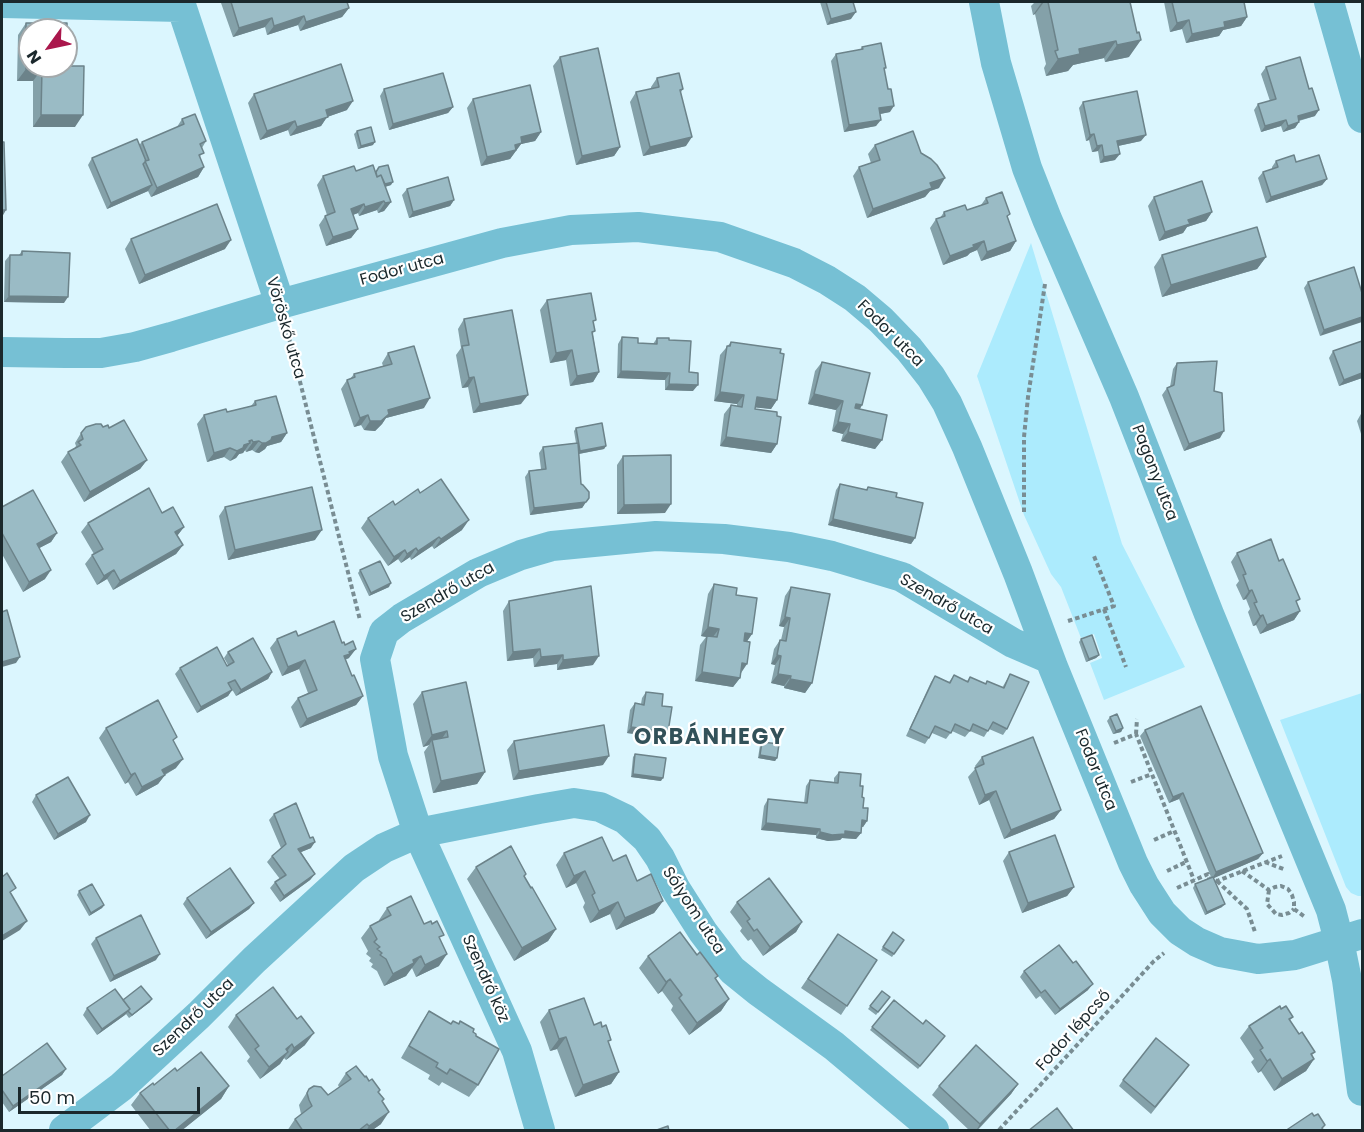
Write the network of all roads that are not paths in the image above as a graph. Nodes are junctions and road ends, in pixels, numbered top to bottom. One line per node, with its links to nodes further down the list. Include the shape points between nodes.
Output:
1 (984, 2): 10 (street, Pagony utca, via 996,63 1027,168 1047,219 1124,398 1331,910)
2 (1329, 2): 5 (street)
3 (2, 3): 4 (street)
4 (180, 4): 6 (street, Vöröskő utca)
5 (1362, 118)
6 (280, 304): 7 (street, Fodor utca, via 135,347 101,352); 8 (street, Fodor utca, via 502,243 571,230 638,227 720,237 794,263 855,298 909,349 931,376 967,447)
7 (2, 352)
8 (1050, 659): 9 (street, Szendrő utca, via 1013,643 902,578 832,556 724,539 656,536 552,546 478,573 384,632 375,659 393,756); 10 (street, Fodor utca, via 1133,863 1162,913 1180,931 1220,952 1258,959 1295,955)
9 (418, 833): 12 (street, Szendrő utca, via 384,848 354,868 121,1087); 13 (street, Szendrő köz, via 517,1051); 14 (street, Sólyom utca, via 574,804 600,807 625,819 647,839 703,932 732,970 834,1046)
10 (1351, 937): 11 (street, Pagony utca, via 1347,980)
11 (1362, 1091)
12 (64, 1131)
13 (540, 1131)
14 (934, 1131)

